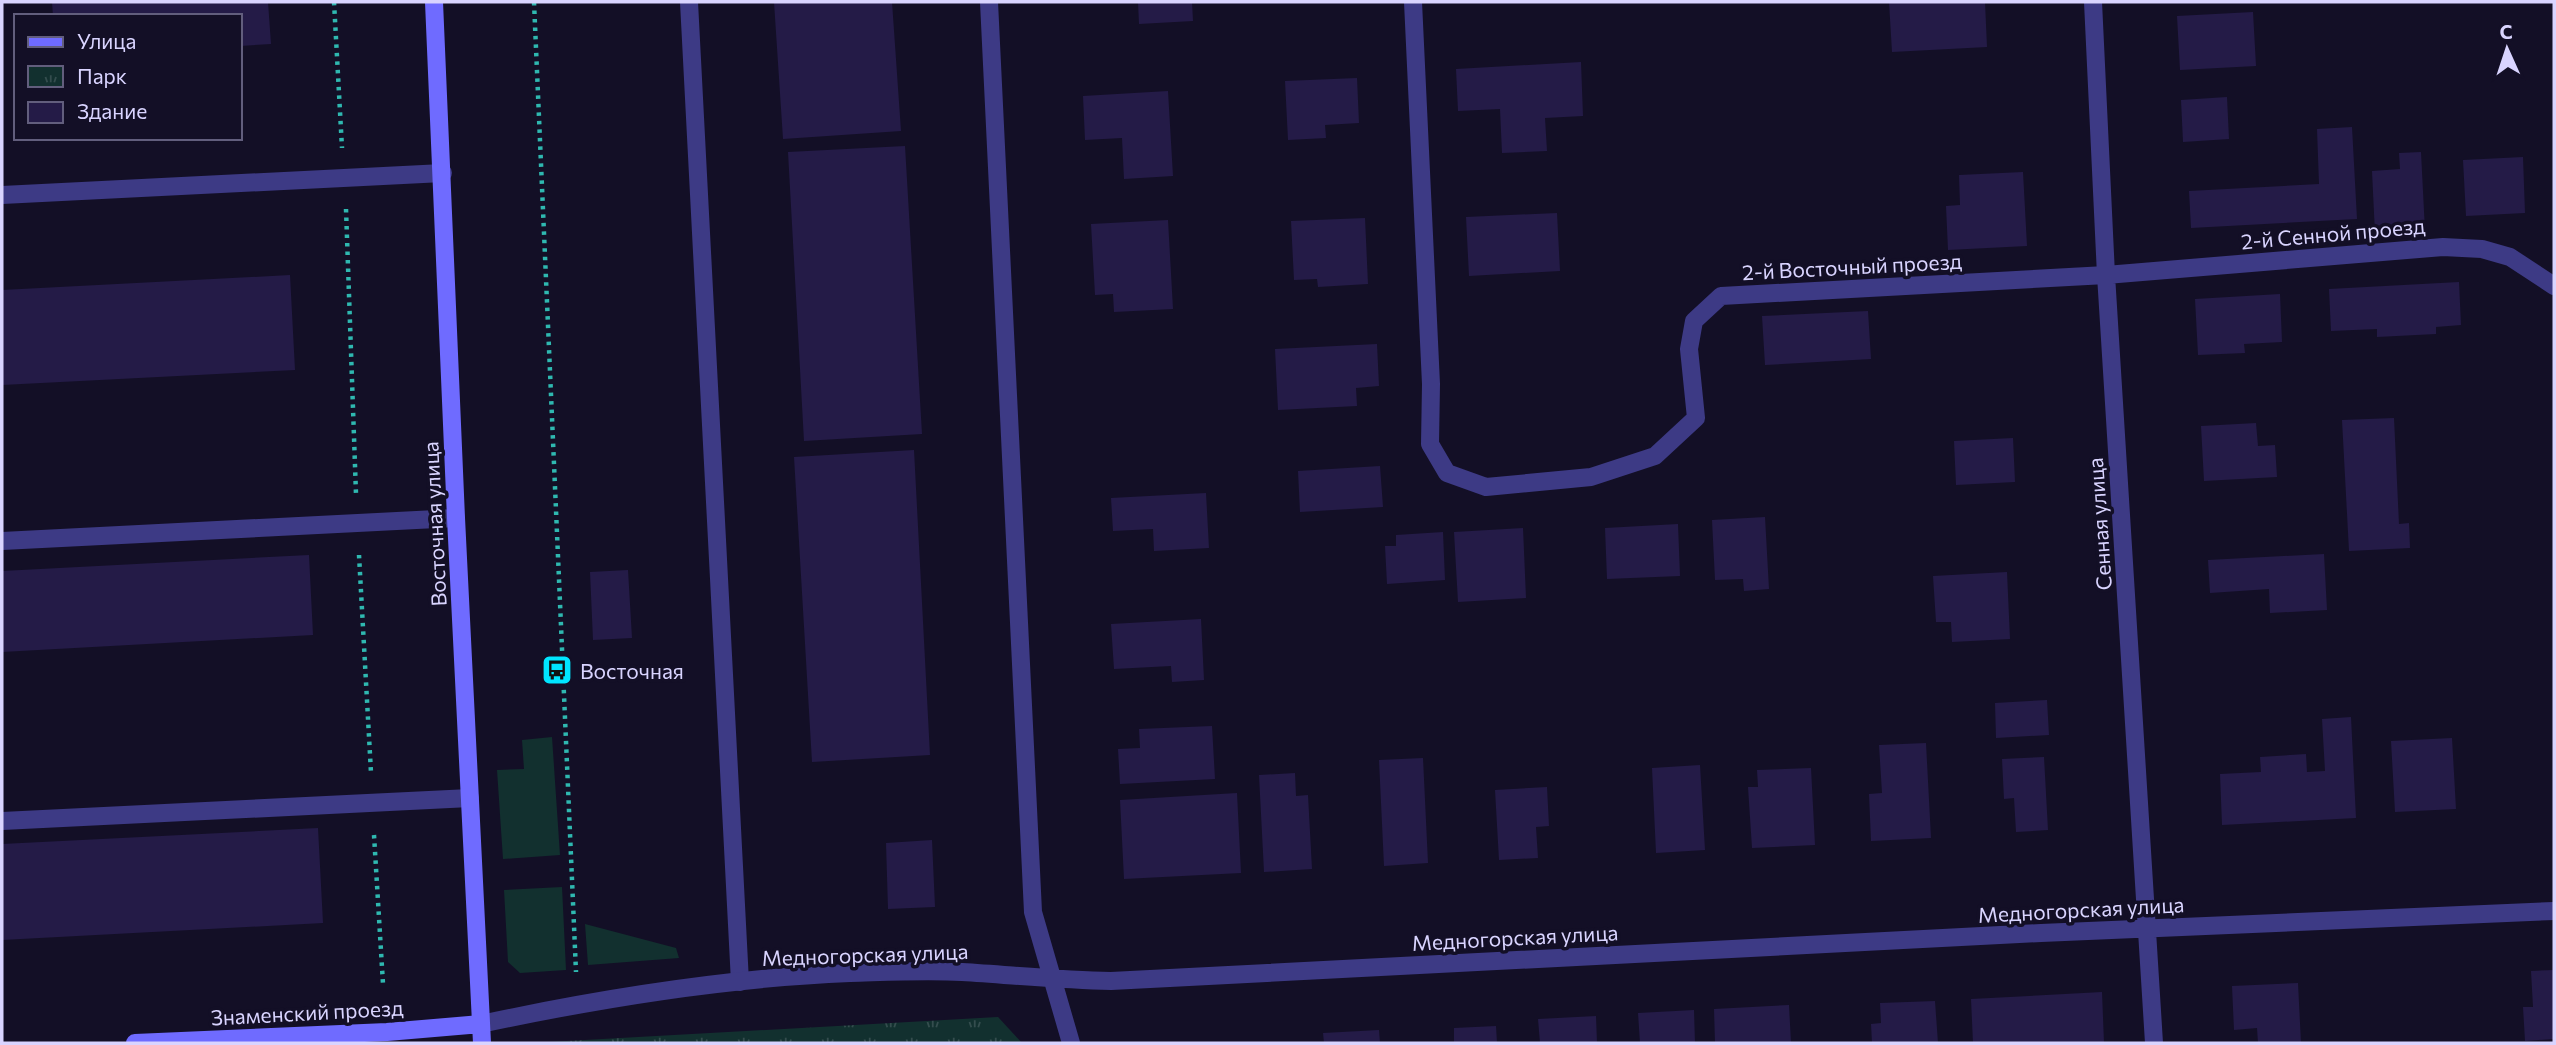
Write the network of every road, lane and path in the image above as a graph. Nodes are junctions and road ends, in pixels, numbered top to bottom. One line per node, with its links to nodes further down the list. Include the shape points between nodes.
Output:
1 (434, 2): 7 (main road, Восточная улица)
2 (534, 2): 19 (path)
3 (689, 2): 18 (street)
4 (989, 2): 17 (street, via 1033,912)
5 (1413, 2): 9 (street, 2-й Восточный проезд, via 1430,444 1447,473 1486,486 1591,477 1656,456 1696,418 1689,349 1692,330 1694,321 1721,296)
6 (2093, 2): 9 (street, Сенная улица)
7 (443, 173): 8 (street); 11 (main road, Восточная улица)
8 (2, 195)
9 (2106, 275): 10 (street, 2-й Сенной проезд, via 2442,247 2482,248 2510,257); 16 (street, Сенная улица)
10 (2554, 286)
11 (456, 519): 12 (street); 13 (main road, Восточная улица)
12 (2, 541)
13 (470, 798): 14 (street); 20 (main road, Восточная улица)
14 (2, 821)
15 (2554, 911): 16 (street, Медногорская улица)
16 (2148, 929): 17 (street, Медногорская улица, via 1111,981); 24 (street, Сенная улица)
17 (1054, 980): 18 (street, Медногорская улица, via 959,972 849,973); 23 (street)
18 (740, 982): 19 (street, Медногорская улица)
19 (578, 1003): 20 (street, Медногорская улица)
20 (481, 1024): 21 (main road, Знаменский проезд); 22 (main road, Восточная улица)
21 (135, 1043)
22 (482, 1043)
23 (1071, 1043)
24 (2154, 1043)

